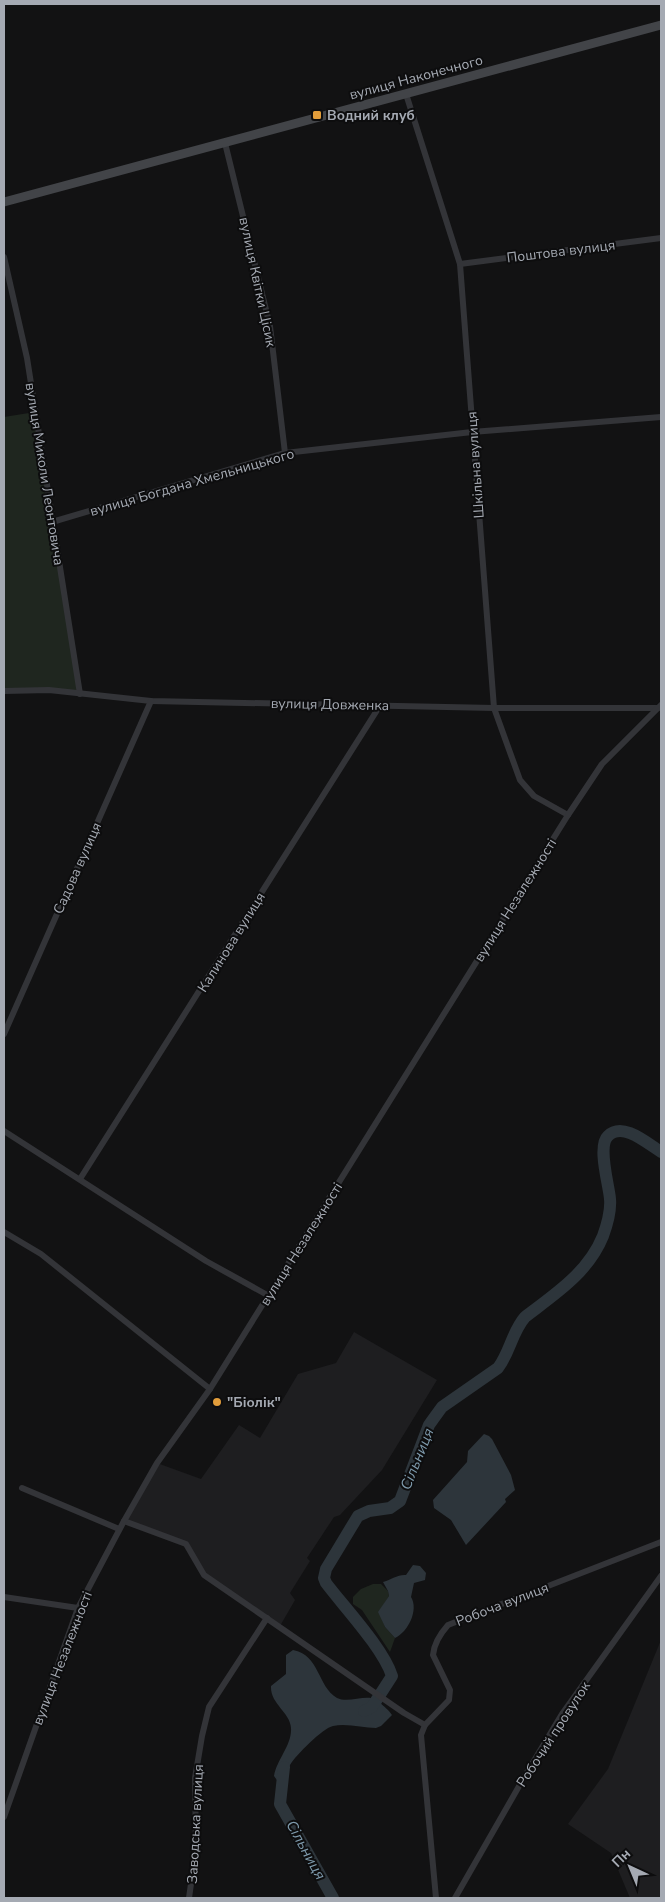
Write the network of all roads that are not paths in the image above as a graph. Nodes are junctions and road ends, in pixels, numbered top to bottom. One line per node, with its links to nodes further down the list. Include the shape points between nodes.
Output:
1 (661, 25): 2 (street, вулиця Наконечного)
2 (406, 94): 3 (street, вулиця Наконечного); 7 (street, Шкільна вулиця)
3 (226, 143): 4 (street, вулиця Наконечного); 10 (street, вулиця Квітки Цісик, via 270,326)
4 (4, 202)
5 (661, 238): 7 (street, Поштова вулиця)
6 (4, 256): 11 (street, вулиця Миколи Леонтовича, via 27,358)
7 (460, 264): 9 (street, Шкільна вулиця)
8 (661, 417): 9 (street, вулиця Богдана Хмельницького)
9 (472, 432): 10 (street, вулиця Богдана Хмельницького); 17 (street, Шкільна вулиця)
10 (285, 453): 11 (street, вулиця Богдана Хмельницького)
11 (52, 522): 13 (street, вулиця Миколи Леонтовича)
12 (4, 691): 13 (street, вулиця Довженка, via 49,690)
13 (80, 694): 14 (street, вулиця Довженка)
14 (151, 702): 15 (street, вулиця Довженка); 19 (street, Садова вулиця)
15 (381, 704): 17 (street, вулиця Довженка); 21 (street, Калинова вулиця)
16 (659, 706): 17 (street, вулиця Довженка); 18 (street, вулиця Незалежності, via 602,764)
17 (494, 708): 18 (street, Шкільна вулиця, via 520,780 534,796)
18 (568, 815): 23 (street, вулиця Незалежності)
19 (4, 1034)
20 (4, 1132): 21 (street)
21 (80, 1179): 23 (street, via 206,1261)
22 (4, 1232): 24 (street, via 42,1254)
23 (269, 1296): 24 (street, вулиця Незалежності)
24 (210, 1389): 26 (street, вулиця Незалежності, via 157,1463)
25 (22, 1488): 27 (street)
26 (124, 1521): 27 (street, вулиця Незалежності); 32 (street, via 186,1544 204,1575)
27 (119, 1529): 31 (street, вулиця Незалежності)
28 (661, 1542): 33 (street, Робоча вулиця, via 448,1625 439,1634 433,1655 450,1690 449,1700)
29 (661, 1576): 37 (street, Робочий провулок, via 562,1714)
30 (4, 1597): 31 (street)
31 (78, 1608): 34 (street, вулиця Незалежності)
32 (267, 1618): 33 (street); 35 (street, Заводська вулиця, via 209,1707 195,1778 196,1848)
33 (425, 1725): 36 (street, via 421,1735)
34 (4, 1818)
35 (190, 1898)
36 (436, 1898)
37 (455, 1898)

